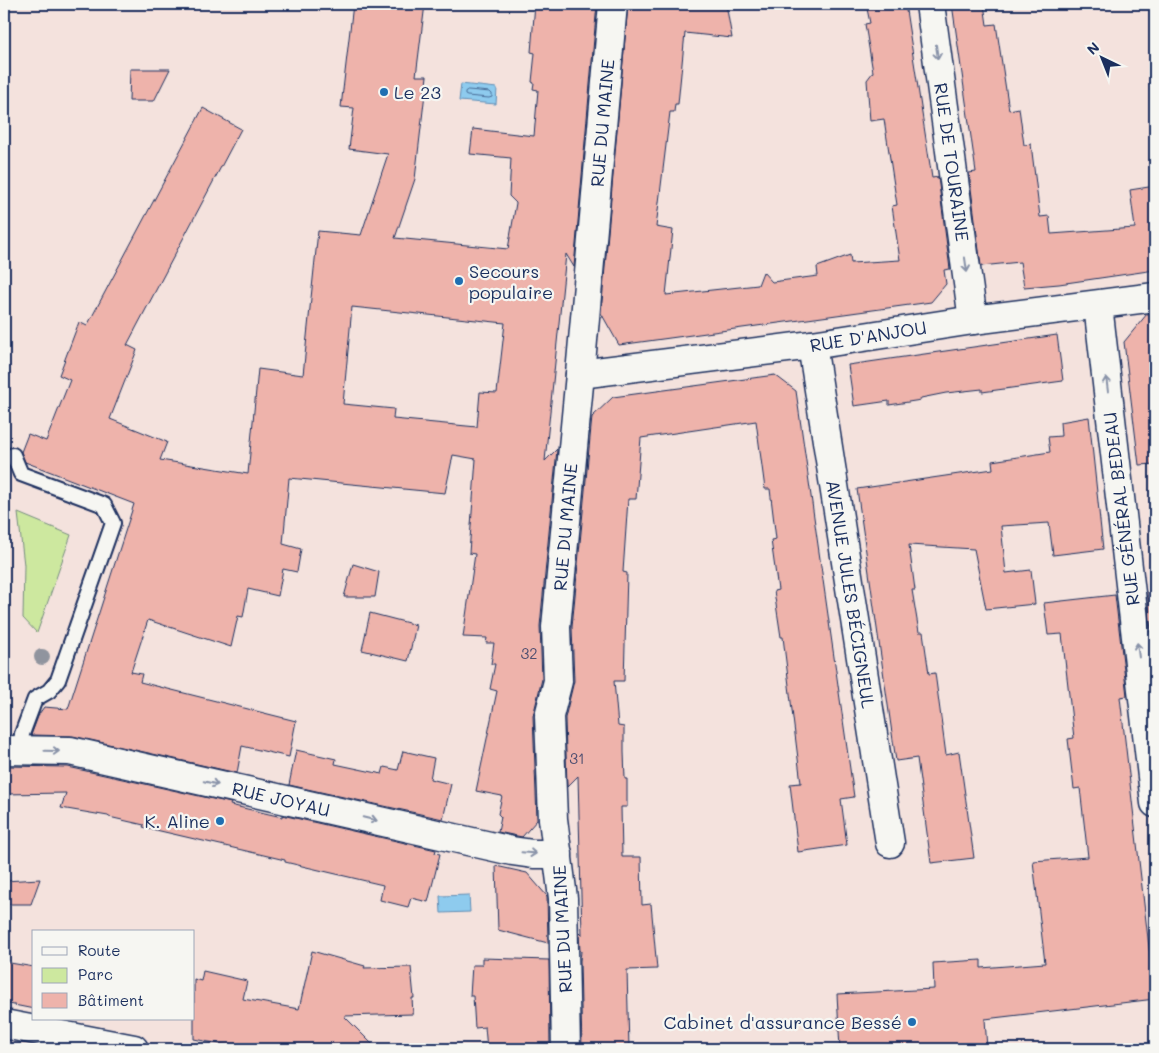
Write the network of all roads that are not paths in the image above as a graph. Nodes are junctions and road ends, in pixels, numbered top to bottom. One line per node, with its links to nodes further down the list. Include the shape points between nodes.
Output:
1 (613, 4): 7 (street, RUE DU MAINE)
2 (930, 4): 5 (street, RUE DE TOURAINE, one-way to 5)
3 (1155, 297): 4 (street, RUE D'ANJOU)
4 (1098, 305): 5 (street, RUE D'ANJOU); 10 (street, RUE GÉNÉRAL BEDEAU, one-way to 4)
5 (973, 320): 6 (street, RUE D'ANJOU)
6 (812, 345): 7 (street, RUE D'ANJOU); 11 (street, AVENUE JULES BÉCIGNEUL)
7 (580, 374): 12 (street, RUE DU MAINE, via 556,627 558,680 549,716 553,819)
8 (13, 455): 9 (lane, via 21,474 104,505 113,523 58,680 49,691 35,699 22,734)
9 (12, 750): 12 (street, RUE JOYAU, one-way to 12, via 70,751 512,851)
10 (1155, 803)
11 (890, 843)
12 (558, 854): 15 (street, RUE DU MAINE, via 564,898)
13 (4, 1024): 14 (street)
14 (134, 1049)
15 (566, 1049)

